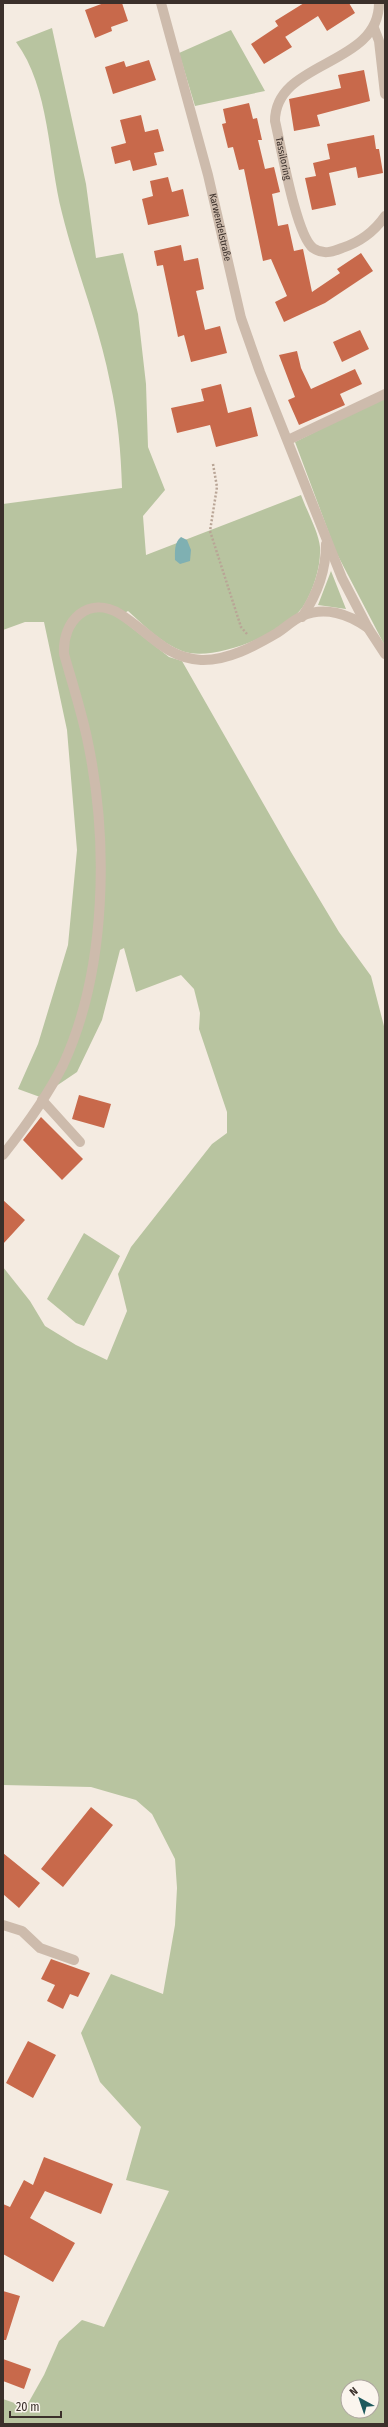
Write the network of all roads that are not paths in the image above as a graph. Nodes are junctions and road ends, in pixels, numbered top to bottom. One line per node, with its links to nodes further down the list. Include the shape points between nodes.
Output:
1 (161, 3): 7 (street, Karwendelstraße, via 208,175 241,318)
2 (379, 3): 3 (street, via 379,14)
3 (374, 28): 4 (street, via 379,41); 5 (street, Tassiloring, via 354,47 297,81 286,91 275,108 275,121 298,220 312,248 320,252 332,252 352,245 368,235)
4 (385, 94)
5 (385, 216)
6 (385, 394): 7 (street)
7 (289, 444): 8 (street, Karwendelstraße)
8 (326, 540): 9 (street, via 323,572 310,605); 10 (street, Karwendelstraße)
9 (302, 616): 10 (street, via 334,613 357,620); 12 (street, via 254,645 235,654 216,658 186,658 157,644 120,614 102,610 92,609 77,616 66,630 64,654 87,738 94,777 98,810 100,887 90,982 81,1018 62,1065)
10 (368, 628): 11 (street, Karwendelstraße)
11 (385, 654)
12 (42, 1100): 13 (street); 14 (street)
13 (80, 1142)
14 (3, 1155)
15 (3, 1925): 16 (street, via 22,1931 40,1948)
16 (74, 1960)

